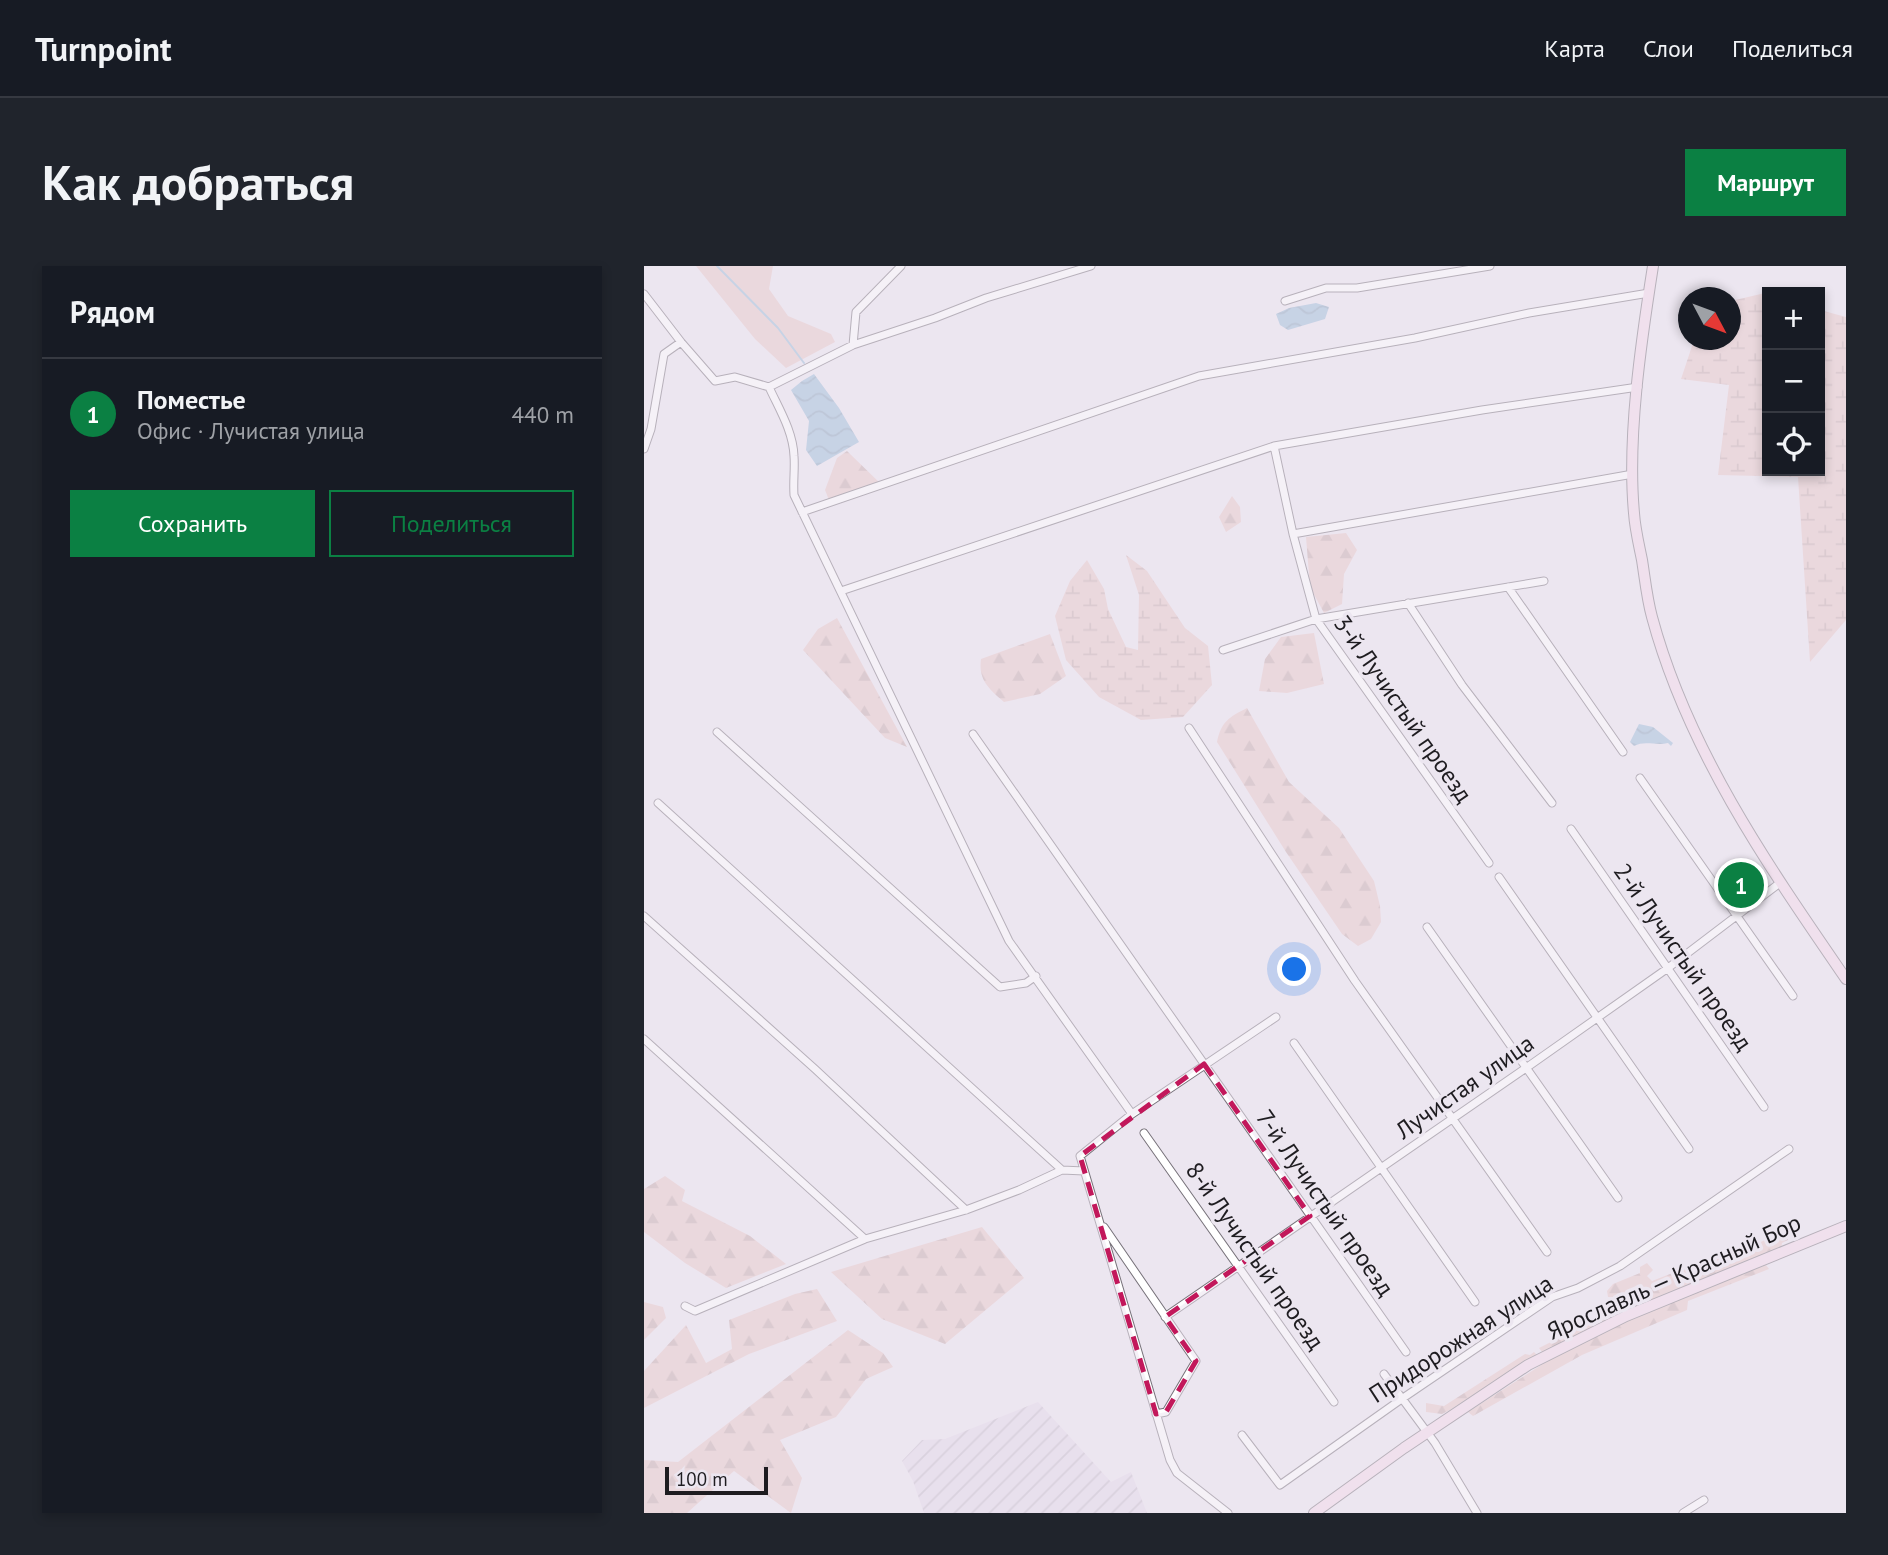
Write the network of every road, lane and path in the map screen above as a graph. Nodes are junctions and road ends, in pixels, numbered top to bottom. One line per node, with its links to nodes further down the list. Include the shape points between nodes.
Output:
1 (901, 266): 9 (street, via 856,312)
2 (1091, 266): 9 (street)
3 (1490, 266): 7 (street, via 1357,288 1326,288)
4 (1653, 266): 5 (street)
5 (1649, 293): 11 (street); 15 (street, via 1199,376)
6 (644, 294): 8 (street)
7 (1285, 301)
8 (681, 342): 10 (street, via 715,380 735,377); 13 (street, via 664,354)
9 (853, 345): 10 (street)
10 (769, 387): 15 (street, via 789,431 794,495)
11 (1638, 387): 12 (street); 14 (street)
12 (1274, 446): 16 (street, 3-й Лучистый проезд); 19 (street)
13 (644, 449)
14 (1633, 474): 16 (street); 33 (street, via 1634,514 1652,617 1674,681 1718,780)
15 (802, 512): 19 (street)
16 (1293, 534): 21 (street, 3-й Лучистый проезд)
17 (1544, 581): 18 (street)
18 (1508, 587): 20 (street); 26 (street)
19 (841, 591): 38 (street, via 1009,941)
20 (1408, 603): 21 (street); 29 (street, via 1462,685)
21 (1317, 619): 22 (street); 31 (street, 3-й Лучистый проезд)
22 (1223, 650)
23 (1189, 728): 49 (street)
24 (717, 732): 38 (street, via 1000,987 1026,983)
25 (973, 734): 45 (street, 7-й Лучистый проезд)
26 (1623, 752)
27 (1640, 778): 35 (street)
28 (658, 803): 54 (street)
29 (1552, 803)
30 (1571, 829): 37 (street, 2-й Лучистый проезд)
31 (1489, 863)
32 (1499, 877): 42 (street)
33 (1782, 882): 35 (street, Лучистая улица); 39 (street)
34 (644, 916): 57 (street)
35 (1736, 916): 37 (street, Лучистая улица); 40 (street)
36 (1427, 927): 46 (street)
37 (1668, 968): 42 (street, Лучистая улица); 47 (street, 2-й Лучистый проезд)
38 (1036, 976): 48 (street)
39 (1846, 979)
40 (1793, 996)
41 (1276, 1017): 45 (street)
42 (1597, 1018): 46 (street, Лучистая улица); 51 (street)
43 (644, 1039): 61 (street)
44 (1294, 1043): 53 (street)
45 (1204, 1064): 48 (street); 58 (street, 7-й Лучистый проезд)
46 (1526, 1068): 49 (street, Лучистая улица); 56 (street)
47 (1764, 1107)
48 (1132, 1114): 55 (street, via 1080,1156)
49 (1452, 1119): 53 (street, Лучистая улица); 62 (street)
50 (1144, 1133): 63 (street, 8-й Лучистый проезд)
51 (1689, 1149)
52 (1789, 1149): 69 (street, Придорожная улица, via 1620,1266 1552,1297)
53 (1380, 1168): 58 (street, Лучистая улица); 64 (street)
54 (1062, 1170): 55 (street); 57 (street)
55 (1084, 1171): 59 (street)
56 (1618, 1198)
57 (966, 1210): 61 (street)
58 (1310, 1216): 63 (street, Лучистая улица); 67 (street, 7-й Лучистый проезд)
59 (1100, 1221): 66 (street); 71 (street)
60 (1846, 1226): 72 (street, Ярославль — Красный Бор, via 1626,1316 1528,1365)
61 (864, 1239): 65 (street, via 695,1311)
62 (1547, 1252)
63 (1239, 1264): 66 (street, Лучистая улица); 70 (street, 8-й Лучистый проезд)
64 (1475, 1302)
65 (685, 1306)
66 (1166, 1317): 71 (street, via 1196,1361 1166,1412)
67 (1406, 1352)
68 (1384, 1374): 69 (street)
69 (1403, 1398): 72 (street); 73 (street, Придорожная улица, via 1280,1485)
70 (1334, 1402)
71 (1156, 1414): 75 (street, via 1177,1473)
72 (1427, 1432): 76 (street, Ярославль — Красный Бор); 77 (street)
73 (1242, 1435)
74 (1704, 1500): 78 (street)
75 (1228, 1513)
76 (1314, 1513)
77 (1477, 1513)
78 (1683, 1513)

